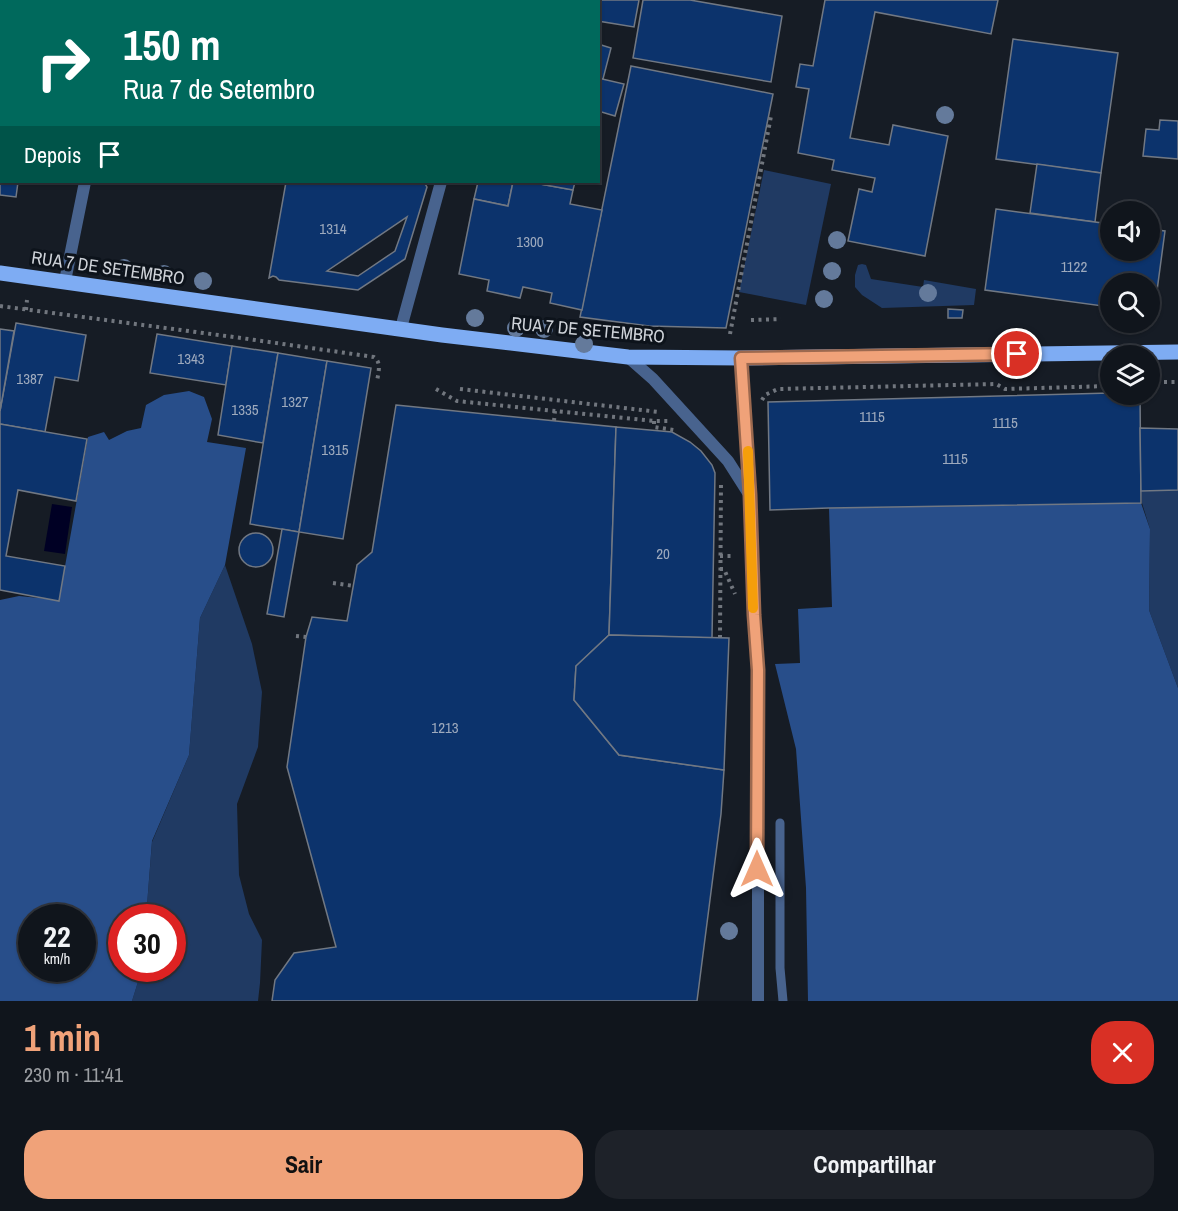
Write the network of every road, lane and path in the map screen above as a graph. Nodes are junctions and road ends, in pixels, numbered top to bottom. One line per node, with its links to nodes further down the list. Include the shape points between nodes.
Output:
1 (771, 116): 12 (path)
2 (85, 183): 5 (street)
3 (441, 183): 11 (street)
4 (0, 273): 5 (main road, RUA 7 DE SETEMBRO)
5 (65, 281): 11 (main road, RUA 7 DE SETEMBRO)
6 (27, 300): 8 (path)
7 (0, 306): 8 (path)
8 (26, 310): 16 (path, via 374,357 380,364)
9 (781, 319): 10 (path)
10 (751, 320)
11 (401, 328): 14 (main road, RUA 7 DE SETEMBRO)
12 (730, 334)
13 (1178, 352): 15 (main road, RUA 7 DE SETEMBRO)
14 (628, 357): 15 (main road, RUA 7 DE SETEMBRO); 28 (street, via 728,461)
15 (741, 358): 28 (street)
16 (377, 382)
17 (1160, 382): 18 (path)
18 (1178, 382)
19 (1100, 386): 22 (path, via 1005,389 996,384 778,389 765,395)
20 (436, 389): 23 (path, via 457,401)
21 (460, 389): 24 (path)
22 (759, 405)
23 (555, 411): 25 (path); 26 (path, via 654,421 654,427)
24 (668, 412)
25 (554, 421)
26 (682, 434)
27 (721, 481): 29 (path)
28 (750, 495): 39 (street, via 758,670)
29 (720, 556): 30 (path); 31 (path)
30 (732, 556)
31 (720, 569): 34 (path, via 724,569); 37 (path)
32 (333, 583): 33 (path)
33 (354, 586)
34 (735, 594)
35 (296, 636): 36 (path)
36 (306, 637)
37 (720, 638)
38 (780, 823): 40 (lane)
39 (758, 1001)
40 (783, 1001)

